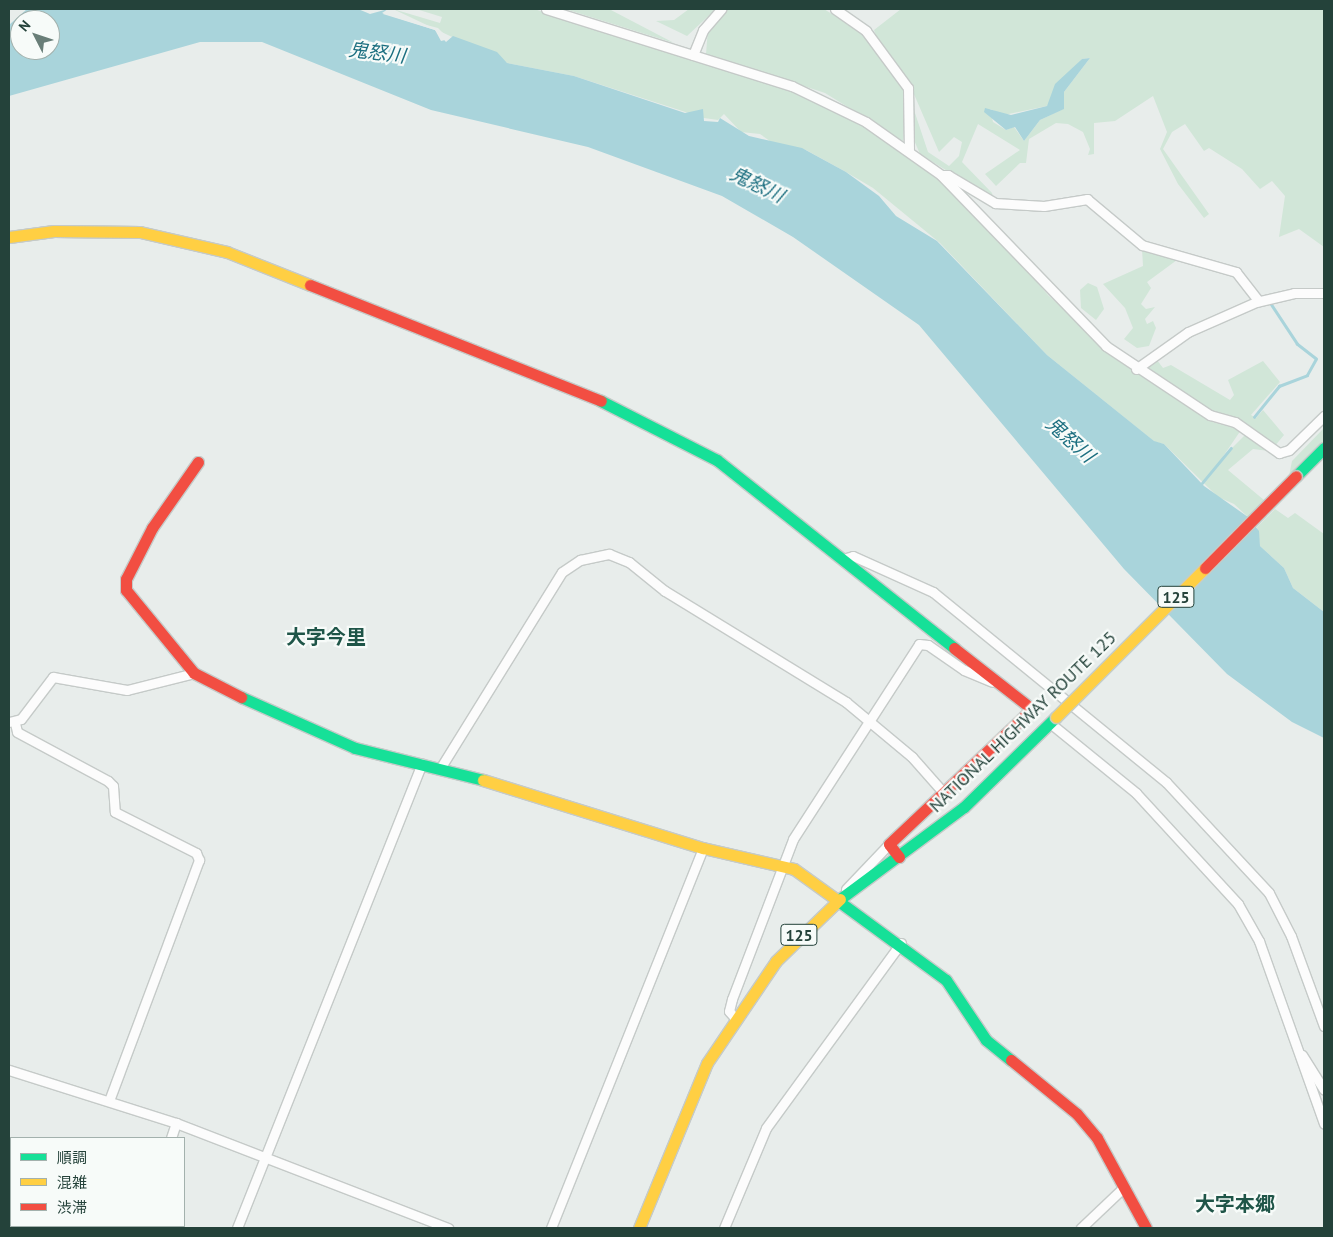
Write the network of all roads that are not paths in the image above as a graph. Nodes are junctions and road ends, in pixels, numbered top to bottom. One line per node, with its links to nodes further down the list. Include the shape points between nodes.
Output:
1 (546, 9): 4 (street)
2 (721, 9): 4 (street, via 703,30)
3 (838, 9): 5 (street, via 866,31 908,88)
4 (693, 55): 5 (street, via 818,96)
5 (909, 150): 6 (street)
6 (941, 175): 9 (street, via 948,175 995,203 1044,206 1087,199 1149,248 1236,272); 10 (street, via 990,223 1075,318)
7 (9, 237): 14 (main road, via 54,231 140,232 227,252 289,274 639,416 717,460)
8 (1324, 293): 9 (street, via 1294,293)
9 (1259, 301): 10 (street, via 1188,332)
10 (1136, 369): 11 (street, via 1210,415 1235,422 1279,453 1289,450)
11 (1324, 416)
12 (1324, 448): 18 (main road, NATIONAL HIGHWAY ROUTE 125 / 125, bridge)
13 (198, 462): 15 (main road, via 152,528 126,579 126,590)
14 (846, 558): 16 (main road); 30 (street, via 853,556 940,595 1122,742 1236,854 1273,902)
15 (194, 673): 19 (street, via 127,690 53,677); 20 (main road, via 316,734)
16 (1013, 690): 17 (street, via 964,670 928,645 919,644); 22 (main road, via 1032,709)
17 (869, 720): 21 (street, via 820,684 665,590 629,562 609,554 596,555 562,572); 22 (street, via 912,757); 26 (street, via 812,806)
18 (1053, 720): 25 (main road, NATIONAL HIGHWAY ROUTE 125 / 125, via 964,807); 31 (street, via 1142,800 1238,904 1259,941)
19 (12, 723): 34 (street, via 17,732 108,781 113,786 115,812 196,853 199,860)
20 (422, 763): 21 (main road); 38 (street)
21 (441, 767): 24 (main road)
22 (943, 792): 23 (main road)
23 (889, 844): 25 (main road); 27 (street)
24 (703, 848): 26 (main road); 42 (street)
25 (899, 857): 27 (main road, NATIONAL HIGHWAY ROUTE 125 / 125)
26 (783, 864): 27 (main road); 29 (street, via 732,999 729,1011)
27 (839, 900): 28 (main road); 29 (main road, NATIONAL HIGHWAY ROUTE 125 / 125, via 776,961)
28 (901, 943): 39 (main road, via 946,980 986,1040 1077,1114 1098,1138); 44 (street, via 766,1128)
29 (735, 1018): 43 (main road, NATIONAL HIGHWAY ROUTE 125 / 125, via 683,1114)
30 (1324, 1026)
31 (1299, 1052): 33 (street); 36 (street)
32 (9, 1070): 34 (street)
33 (1324, 1090)
34 (109, 1101): 35 (street)
35 (176, 1123): 37 (street); 38 (street)
36 (1324, 1124)
37 (171, 1137)
38 (264, 1156): 40 (street); 41 (street)
39 (1124, 1187): 45 (street); 46 (main road)
40 (237, 1228)
41 (448, 1228)
42 (551, 1228)
43 (639, 1228)
44 (724, 1228)
45 (1081, 1228)
46 (1146, 1228)

